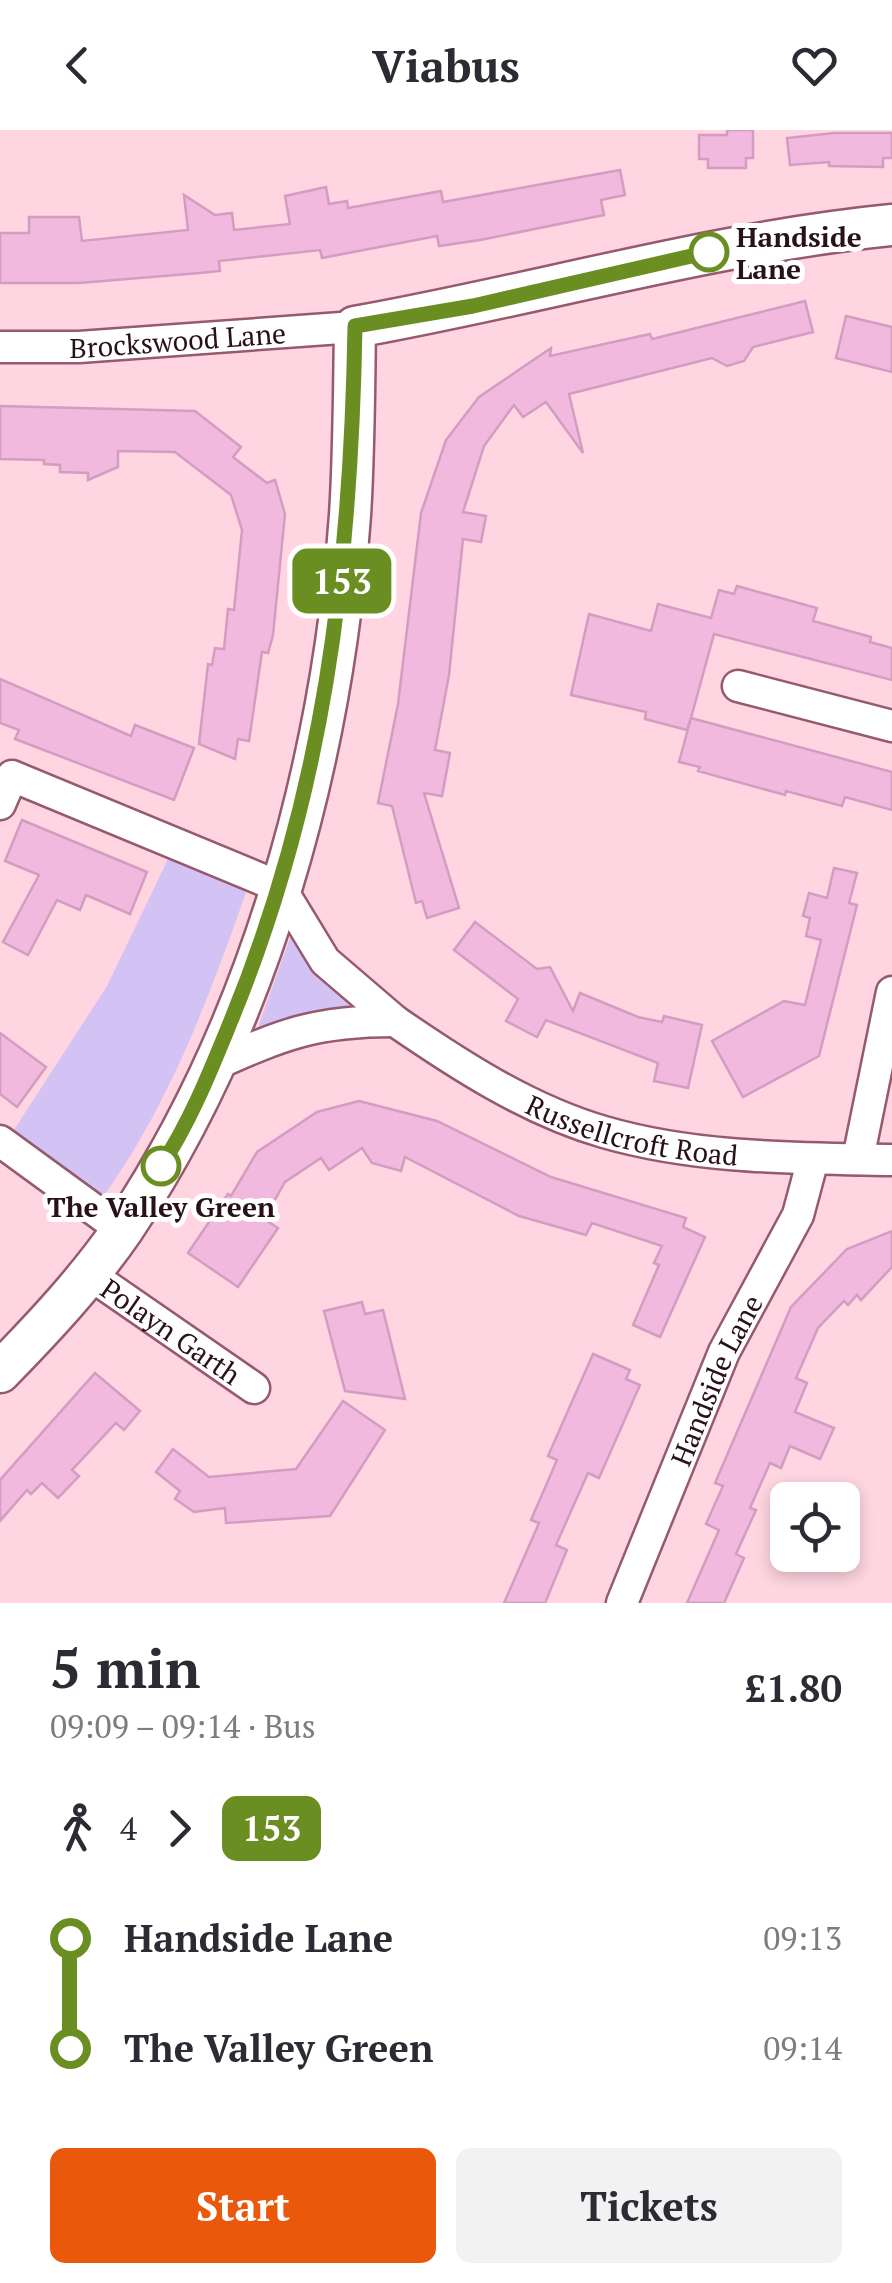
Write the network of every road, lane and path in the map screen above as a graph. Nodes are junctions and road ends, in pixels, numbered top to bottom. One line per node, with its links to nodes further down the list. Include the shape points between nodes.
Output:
1 (892, 224): 2 (main road, via 758,242)
2 (355, 326): 3 (street, Brockswood Lane); 7 (main road, via 350,517 337,626)
3 (0, 347)
4 (738, 686): 5 (street)
5 (892, 726)
6 (0, 804): 7 (street, via 12,776)
7 (280, 887): 9 (street, Russellcroft Road, via 325,961); 10 (main road)
8 (892, 992): 13 (street)
9 (395, 1021): 10 (street, via 302,1028); 12 (street, Russellcroft Road, via 477,1074 602,1132 669,1147)
10 (212, 1066): 15 (main road)
11 (0, 1141): 15 (street)
12 (813, 1159): 13 (street, Russellcroft Road); 19 (street, Handside Lane, via 798,1215 724,1352)
13 (858, 1159): 14 (street, Russellcroft Road)
14 (892, 1160)
15 (122, 1230): 16 (main road)
16 (89, 1274): 17 (main road); 18 (street, Polayn Garth)
17 (0, 1372)
18 (254, 1388)
19 (622, 1603)

